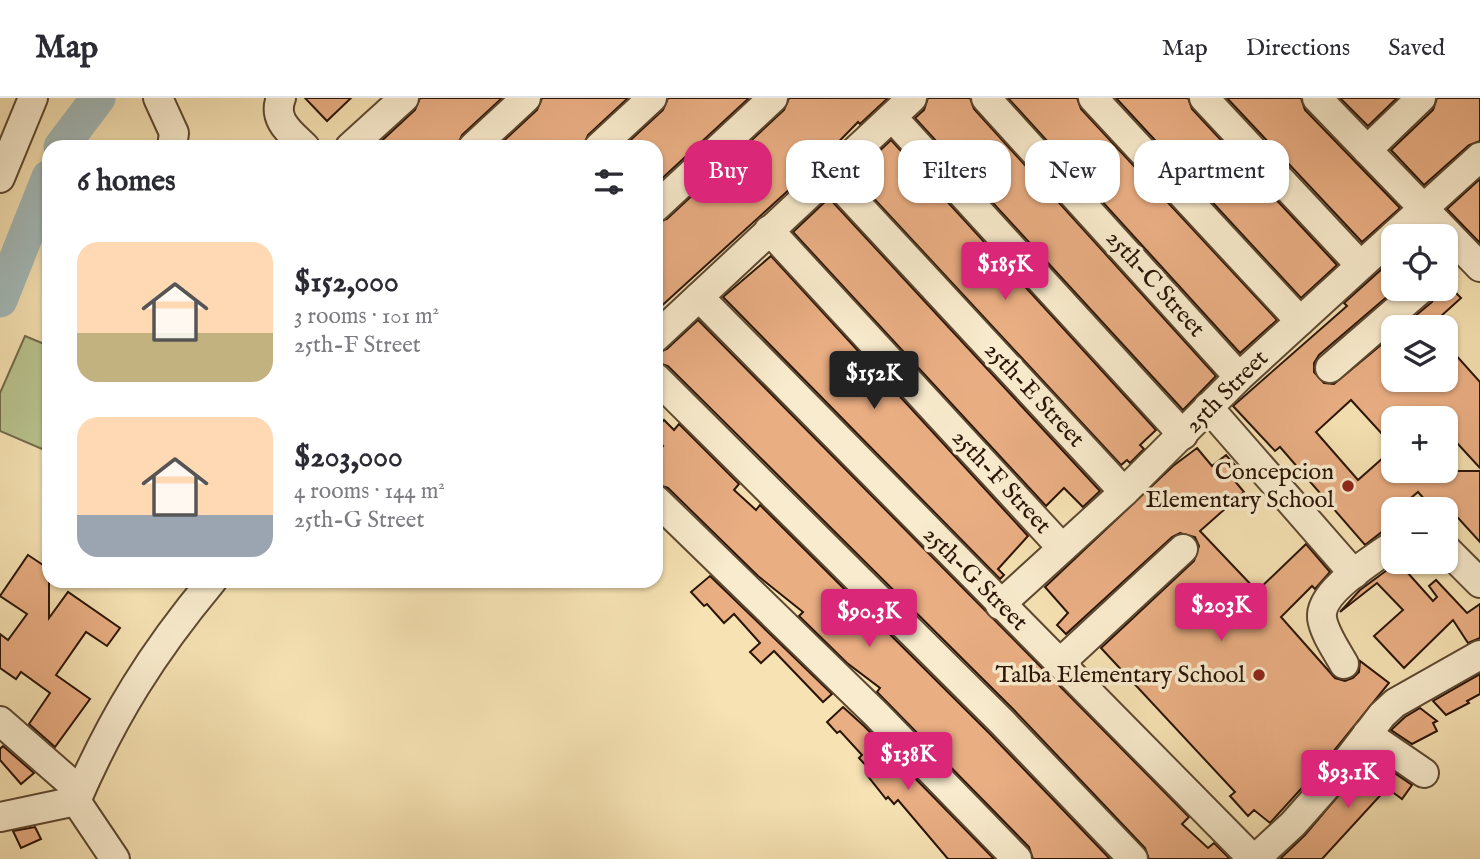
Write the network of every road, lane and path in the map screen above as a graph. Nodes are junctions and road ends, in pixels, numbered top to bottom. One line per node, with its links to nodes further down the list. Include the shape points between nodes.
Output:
1 (158, 98): 16 (street)
2 (281, 98): 17 (street, via 281,122)
3 (404, 98): 18 (street)
4 (526, 98): 19 (street)
5 (652, 98): 20 (street)
6 (773, 98): 25 (street)
7 (912, 98): 14 (street)
8 (986, 98): 39 (street, 25th-C Street)
9 (1093, 98): 36 (street)
10 (1205, 98): 33 (street)
11 (1317, 98): 22 (street)
12 (1421, 98): 22 (street)
13 (29, 100): 15 (street)
14 (892, 117): 21 (street); 42 (street)
15 (10, 125): 24 (street)
16 (173, 140)
17 (299, 140)
18 (359, 140)
19 (481, 140)
20 (607, 140)
21 (867, 140)
22 (1367, 149): 28 (street)
23 (1480, 157): 28 (street, 25th Street)
24 (0, 178)
25 (663, 200)
26 (798, 203): 30 (street)
27 (856, 203): 43 (street, 25th-E Street)
28 (1424, 209): 29 (street, 25th Street); 32 (street)
29 (1407, 224)
30 (769, 230): 34 (street); 45 (street, 25th-F Street)
31 (1381, 247): 33 (street, 25th Street)
32 (1463, 262)
33 (1360, 265): 36 (street, 25th Street)
34 (699, 298): 37 (street); 52 (street, 25th-G Street)
35 (1406, 301): 38 (street)
36 (1300, 321): 39 (street, 25th Street)
37 (663, 331)
38 (1331, 368)
39 (1239, 377): 41 (street, 25th Street)
40 (663, 385): 63 (street)
41 (1208, 407): 42 (street, 25th Street); 50 (street)
42 (1183, 435): 43 (street, 25th Street)
43 (1124, 492): 45 (street, 25th Street)
44 (663, 507): 62 (street, via 876,713)
45 (1062, 548): 52 (street, 25th Street)
46 (1183, 549): 54 (street)
47 (1381, 554): 50 (street)
48 (1458, 559): 49 (street)
49 (1477, 574)
50 (1354, 575): 55 (street, via 1324,603 1322,620)
51 (206, 588): 59 (street, via 136,680)
52 (1000, 605): 54 (street, 25th-G Street)
53 (1480, 655): 57 (street, via 1395,704)
54 (1062, 662): 64 (street, 25th-G Street, via 1108,715)
55 (1343, 664)
56 (0, 721): 59 (street)
57 (1367, 734): 58 (street); 64 (street, via 1293,824)
58 (1424, 773)
59 (78, 796): 60 (street); 61 (street)
60 (2, 814)
61 (115, 859)
62 (1017, 859)
63 (1133, 859)
64 (1254, 859)

